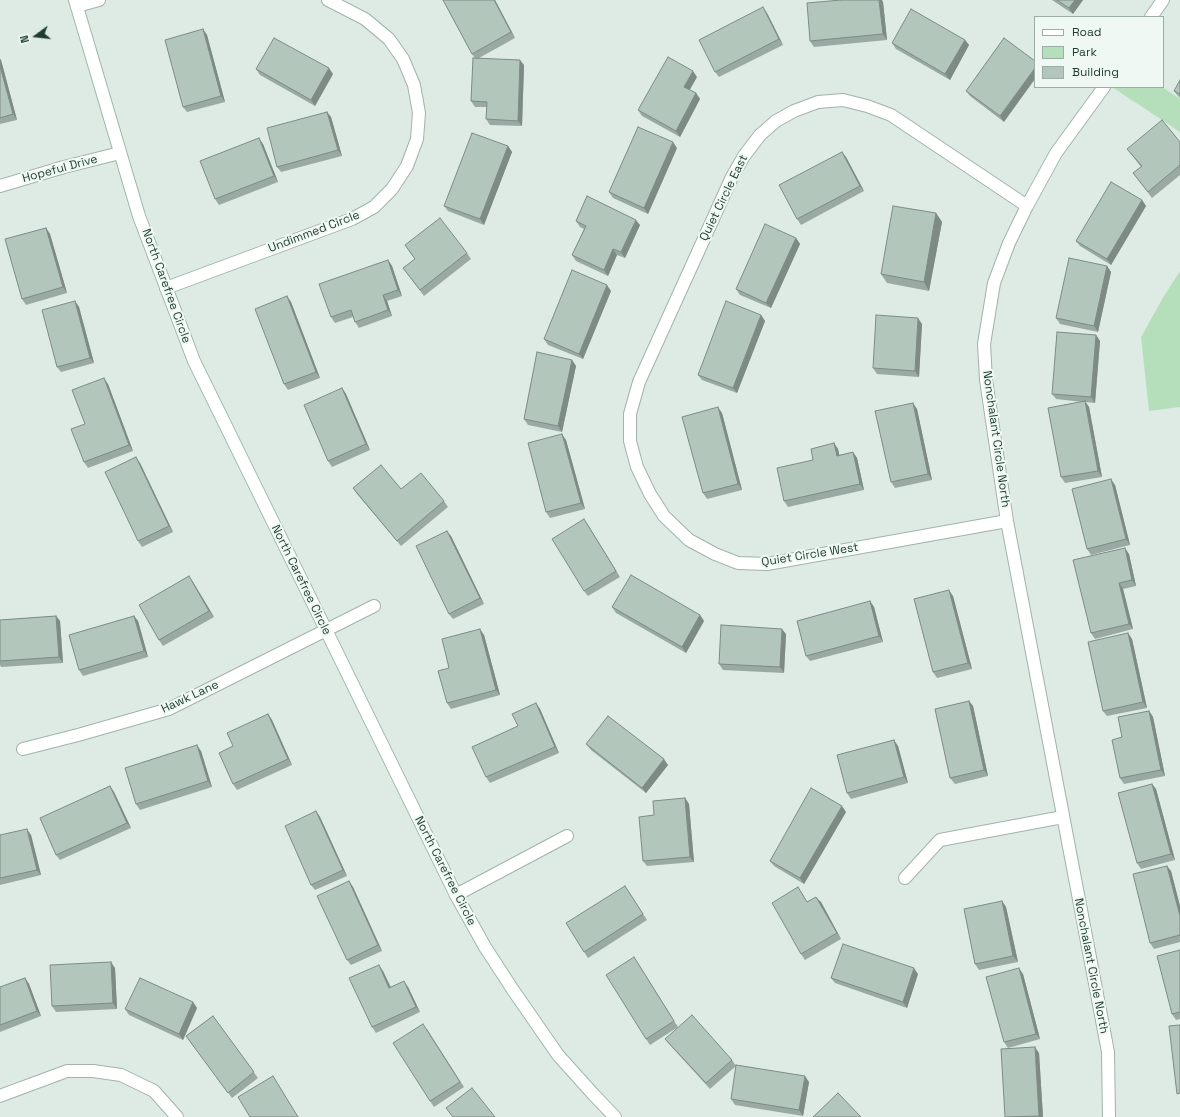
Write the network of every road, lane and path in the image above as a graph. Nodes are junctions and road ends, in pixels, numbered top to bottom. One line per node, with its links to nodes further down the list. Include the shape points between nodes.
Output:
1 (99, 0): 4 (street)
2 (328, 0): 10 (street, Undimmed Circle, via 365,19 389,39 403,59 414,85 419,113 417,139 408,166 392,189 374,207 352,219)
3 (1163, 0): 5 (street)
4 (76, 3): 7 (street, North Carefree Circle)
5 (1152, 16)
6 (1103, 88): 9 (street, Nonchalant Circle North, via 1056,154)
7 (120, 153): 8 (street, Hopeful Drive); 10 (street, North Carefree Circle, via 139,216)
8 (0, 186)
9 (1027, 206): 11 (street, Quiet Circle East, via 891,114 843,100 818,102 794,111 776,121 760,135 732,177 639,382); 12 (street, Nonchalant Circle North, via 1008,243 994,283 984,344 986,380)
10 (166, 288): 14 (street, North Carefree Circle, via 194,362)
11 (630, 414): 12 (street, Quiet Circle West, via 630,441 637,467 664,516 689,540 738,563 767,564)
12 (1007, 521): 16 (street, Nonchalant Circle North)
13 (374, 606): 14 (street, Hawk Lane)
14 (326, 631): 15 (street, Hawk Lane, via 169,709); 19 (street, North Carefree Circle)
15 (23, 749)
16 (1063, 817): 18 (street, via 940,840); 23 (street, Nonchalant Circle North, via 1108,1052)
17 (568, 836): 19 (street)
18 (904, 878)
19 (456, 895): 22 (street, North Carefree Circle, via 493,959 558,1055)
20 (0, 1096): 21 (street, via 67,1071 93,1071 121,1075 154,1091)
21 (177, 1117)
22 (615, 1117)
23 (1109, 1117)

